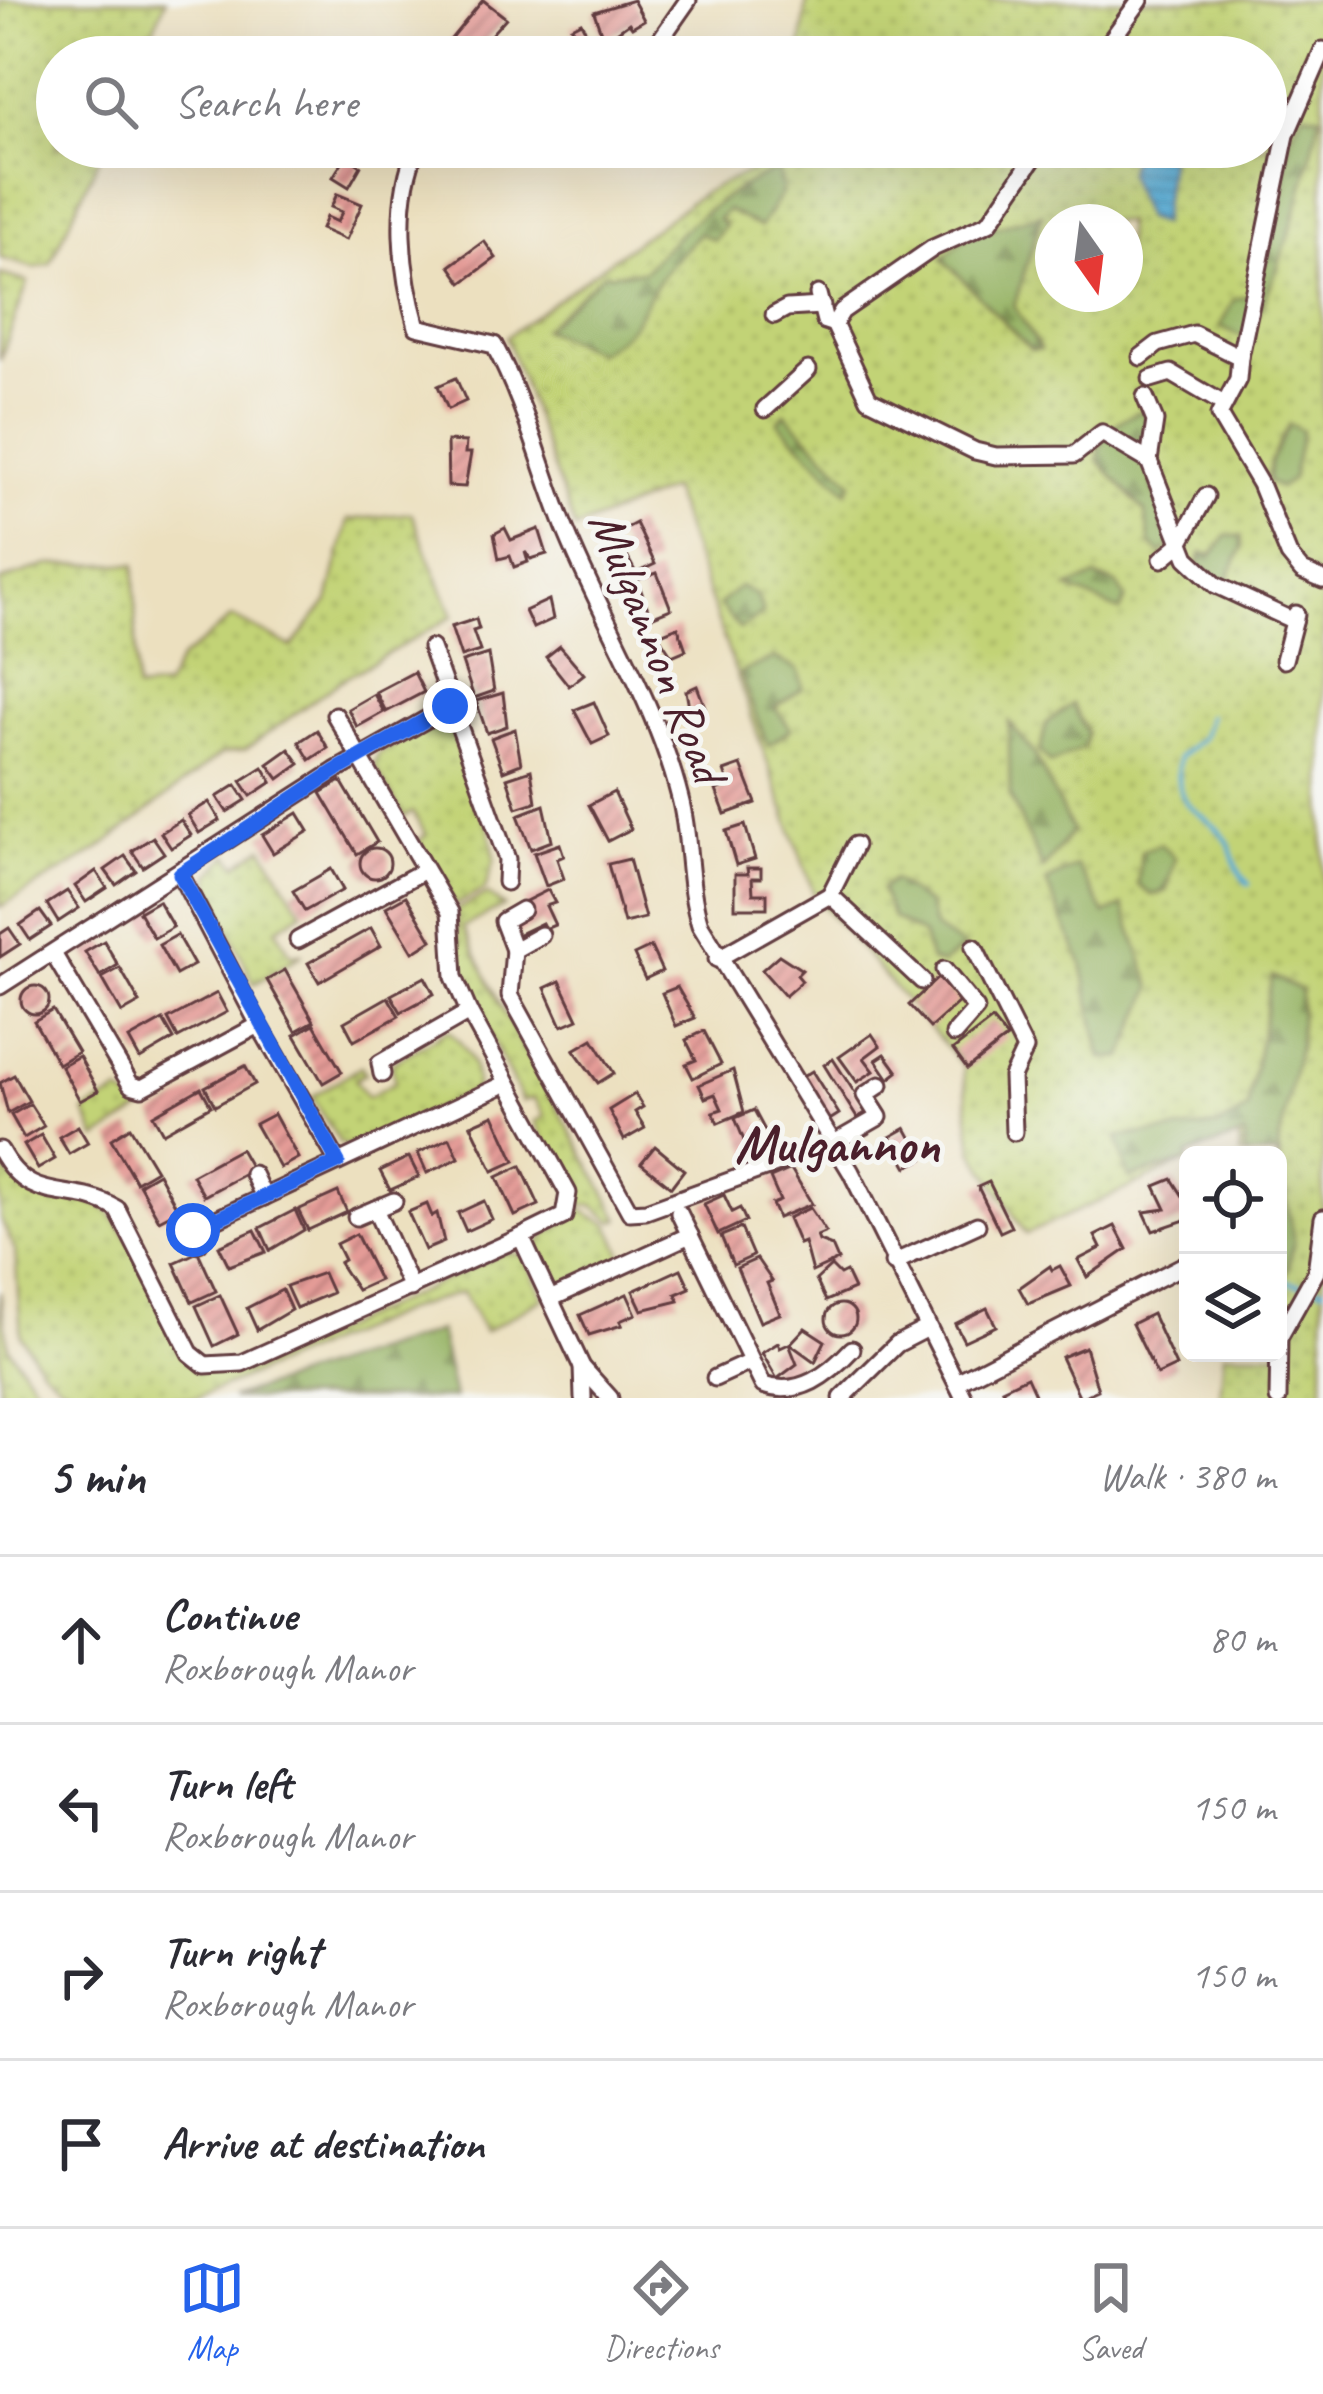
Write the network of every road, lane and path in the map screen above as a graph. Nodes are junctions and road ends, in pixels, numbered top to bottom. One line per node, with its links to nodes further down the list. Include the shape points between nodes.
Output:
1 (688, 0): 3 (street)
2 (1140, 0): 4 (street)
3 (663, 36)
4 (1114, 36)
5 (1323, 50): 6 (street)
6 (1287, 134)
7 (411, 168): 40 (street, Mulgannon Road, via 401,199 417,327 494,345 516,386 564,526 680,795 691,895)
8 (1027, 168): 11 (street, via 989,223 933,248)
9 (1279, 168): 13 (street)
10 (774, 315): 11 (street, via 820,300 825,321)
11 (834, 324): 19 (street, via 868,399 975,451 1075,455 1102,433)
12 (1141, 357): 13 (street, via 1194,334)
13 (1240, 357): 17 (street, via 1238,379)
14 (808, 370): 18 (street)
15 (1151, 379): 17 (street, via 1171,373)
16 (1145, 397): 19 (street, via 1155,421)
17 (1222, 403): 23 (street, via 1223,426 1260,484 1289,555)
18 (765, 409)
19 (1148, 461): 21 (street)
20 (1206, 496): 21 (street)
21 (1179, 545): 22 (street); 25 (street, via 1216,585 1295,617)
22 (1162, 559)
23 (1323, 580)
24 (431, 648): 26 (street)
25 (1284, 660)
26 (450, 706): 28 (street); 32 (street, via 507,860)
27 (335, 715): 28 (street)
28 (359, 757): 30 (street); 31 (street, via 240,842)
29 (855, 845): 33 (street)
30 (425, 870): 35 (street); 44 (street, via 450,912 454,977)
31 (180, 874): 39 (street); 45 (street)
32 (506, 882)
33 (830, 895): 40 (street); 42 (street)
34 (522, 910): 38 (street, via 503,921)
35 (301, 932)
36 (541, 935): 38 (street)
37 (974, 947): 50 (street, via 1025,1049 1012,1077)
38 (514, 950): 51 (street, via 510,995 630,1212)
39 (54, 955): 43 (street); 45 (street, via 131,1085 142,1088)
40 (717, 959): 51 (street, Mulgannon Road)
41 (944, 970): 46 (street, via 976,1010)
42 (922, 981)
43 (0, 986)
44 (469, 1012): 47 (street, via 380,1063); 48 (street)
45 (259, 1025): 53 (street)
46 (953, 1034)
47 (382, 1074)
48 (505, 1084): 53 (street); 63 (street, via 571,1201 564,1216)
49 (880, 1085): 51 (street, via 865,1095 879,1117)
50 (1014, 1132)
51 (834, 1143): 65 (street, Mulgannon Road)
52 (0, 1150): 68 (street, via 37,1190 117,1209 190,1353 205,1365 242,1363)
53 (338, 1162): 55 (street)
54 (253, 1174): 55 (street)
55 (263, 1197): 64 (street, via 193,1230)
56 (394, 1201): 57 (street)
57 (375, 1209): 59 (street); 68 (street)
58 (680, 1213): 62 (street)
59 (356, 1216)
60 (1323, 1218): 67 (street)
61 (977, 1225): 65 (street)
62 (690, 1235): 69 (street); 72 (street)
63 (521, 1237): 68 (street); 69 (street)
64 (199, 1243)
65 (893, 1263): 70 (street, Mulgannon Road)
66 (1179, 1268): 75 (street)
67 (1319, 1270): 79 (street, via 1279,1338)
68 (411, 1288)
69 (552, 1298): 73 (street)
70 (928, 1328): 75 (street, Mulgannon Road); 78 (street, via 897,1344)
71 (852, 1349): 72 (street, via 817,1380 790,1391 764,1385)
72 (750, 1362): 74 (street)
73 (582, 1367): 76 (street); 77 (street)
74 (715, 1378)
75 (960, 1390)
76 (583, 1398)
77 (610, 1398)
78 (842, 1398)
79 (1278, 1398)

